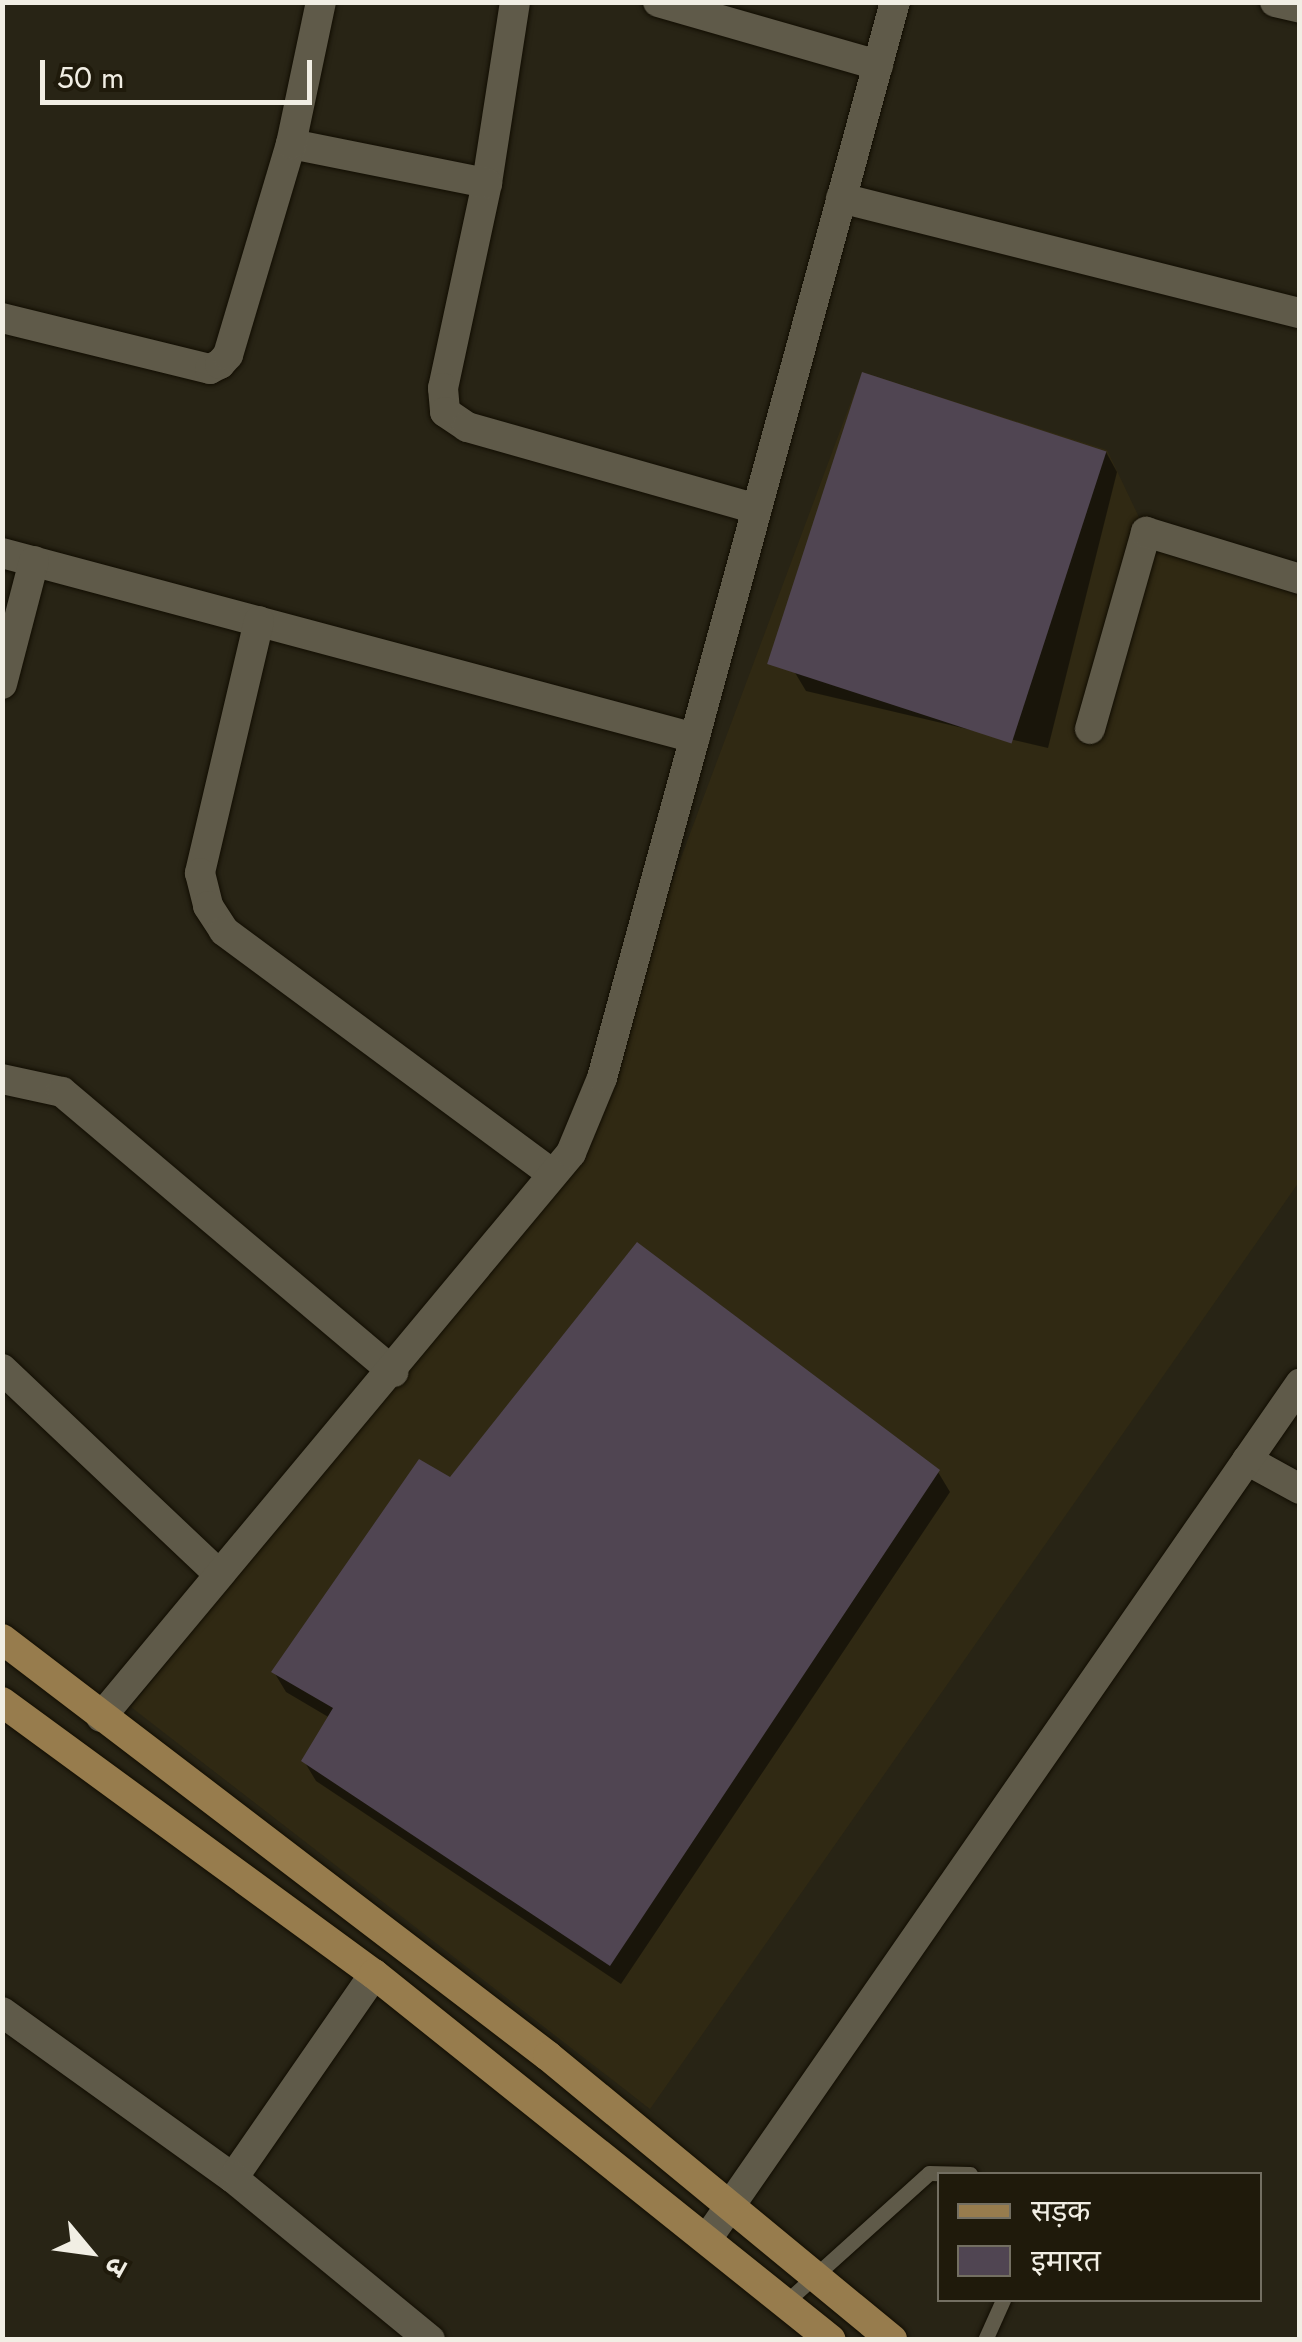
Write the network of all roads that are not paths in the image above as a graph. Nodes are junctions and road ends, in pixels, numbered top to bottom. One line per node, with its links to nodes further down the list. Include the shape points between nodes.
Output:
1 (321, 2): 8 (street)
2 (515, 2): 9 (street)
3 (658, 2): 7 (street)
4 (895, 2): 7 (street)
5 (1275, 2): 6 (street)
6 (1300, 8)
7 (878, 65): 10 (street)
8 (291, 144): 9 (street); 12 (street, via 220,364 210,369)
9 (487, 183): 13 (street, via 442,388 445,412 467,427)
10 (841, 198): 11 (street); 13 (street)
11 (1300, 313)
12 (2, 318)
13 (757, 509): 20 (street)
14 (2, 552): 15 (street)
15 (34, 561): 17 (street); 18 (street)
16 (1300, 579): 19 (street, via 1146,532)
17 (259, 621): 20 (street); 22 (street, via 200,873 208,906 224,931)
18 (2, 684)
19 (1090, 728)
20 (694, 738): 22 (street, via 602,1078 571,1153)
21 (2, 1079): 24 (street, via 62,1092)
22 (552, 1174): 24 (street)
23 (2, 1369): 28 (street)
24 (393, 1372): 28 (street)
25 (1300, 1384): 26 (street)
26 (1247, 1460): 27 (street); 36 (street)
27 (1300, 1490)
28 (218, 1573): 31 (street)
29 (2, 1639): 31 (main road)
30 (2, 1702): 32 (main road)
31 (101, 1717): 36 (main road, via 548,2056)
32 (374, 1974): 35 (street); 37 (main road)
33 (2, 2012): 35 (street)
34 (937, 2173): 38 (lane)
35 (233, 2178): 41 (street)
36 (734, 2207): 37 (street); 38 (main road)
37 (707, 2239): 39 (main road)
38 (815, 2272): 39 (lane); 43 (main road)
39 (787, 2301): 42 (main road)
40 (1002, 2302): 44 (lane)
41 (430, 2340)
42 (830, 2340)
43 (892, 2340)
44 (985, 2340)

